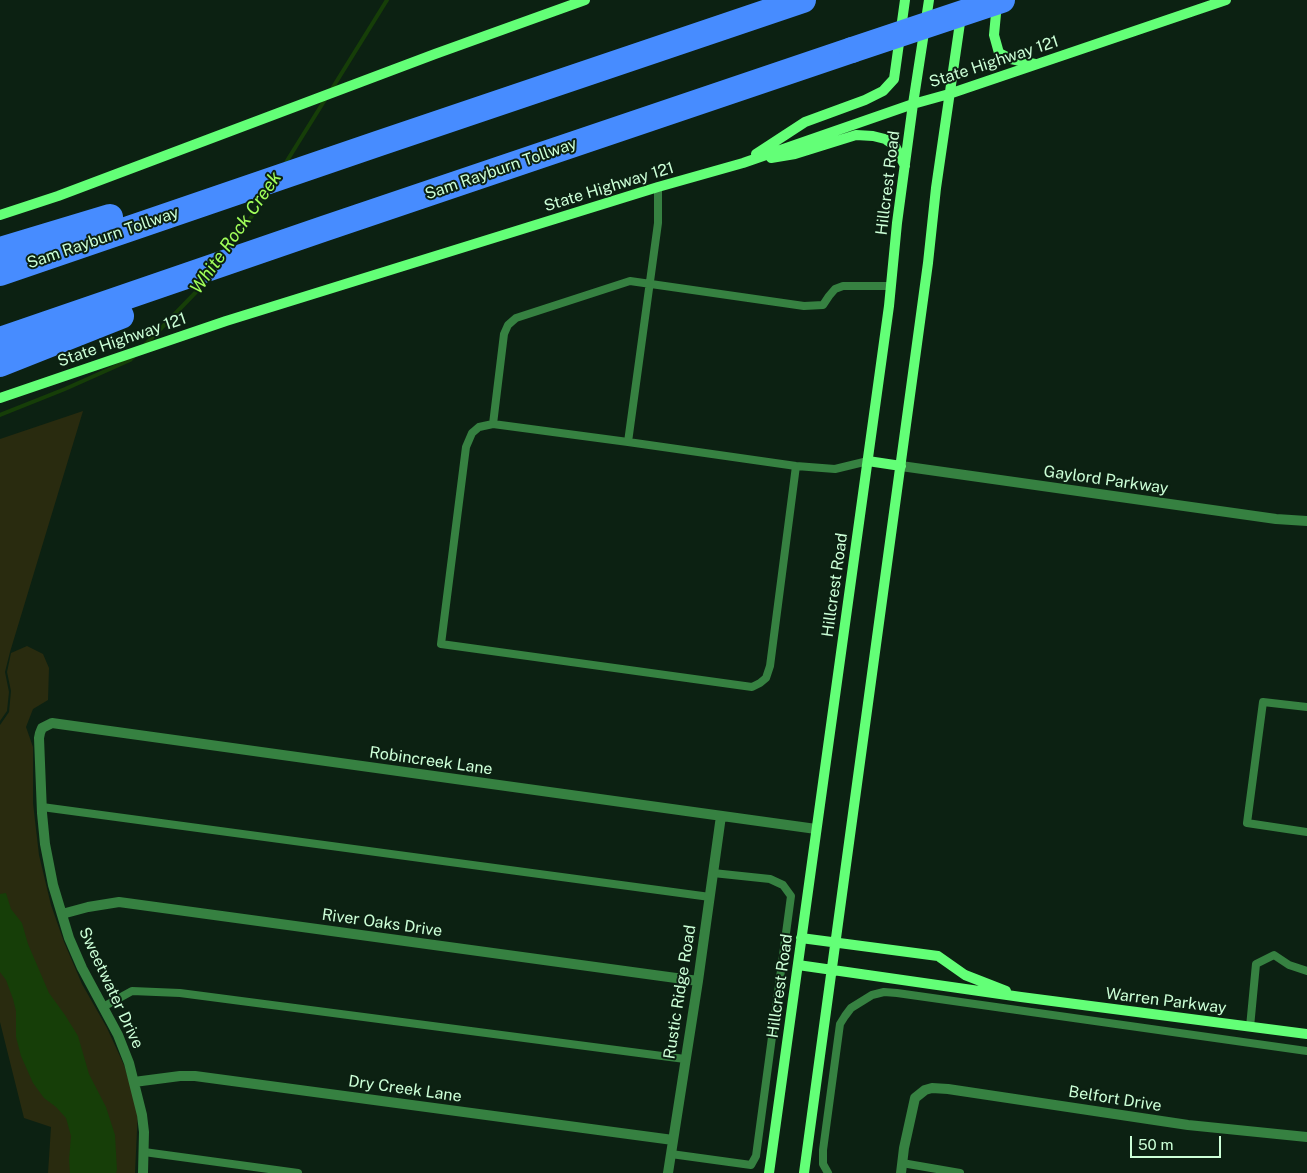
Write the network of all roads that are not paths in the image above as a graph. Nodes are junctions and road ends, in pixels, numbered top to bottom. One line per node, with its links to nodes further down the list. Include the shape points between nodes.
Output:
1 (584, 0): 15 (main road)
2 (803, 0): 17 (highway, via 298,171 232,181)
3 (905, 0): 12 (main road, via 894,79 883,91 805,122)
4 (929, 0): 11 (main road, Hillcrest Road)
5 (963, 0): 10 (main road)
6 (998, 0): 9 (main road, via 994,35 999,53)
7 (1002, 0): 16 (highway, Sam Rayburn Tollway, bridge)
8 (1226, 0): 9 (main road, State Highway 121)
9 (1037, 65): 10 (main road, State Highway 121)
10 (949, 94): 11 (main road, State Highway 121); 29 (main road)
11 (913, 104): 12 (main road, State Highway 121); 13 (main road, Hillcrest Road)
12 (743, 163): 13 (main road, via 795,154 856,135 885,139 895,146); 14 (main road, State Highway 121)
13 (905, 166): 21 (main road, Hillcrest Road)
14 (658, 187): 20 (lane, via 658,223); 24 (main road, State Highway 121, via 226,321)
15 (0, 215)
16 (324, 229): 22 (highway, Sam Rayburn Tollway); 23 (highway, via 245,269)
17 (82, 236): 18 (highway); 19 (highway, Sam Rayburn Tollway)
18 (0, 250)
19 (0, 273)
20 (650, 284): 21 (lane, via 804,306 823,305 835,290 843,286); 25 (lane, via 630,281 619,284 516,318 508,325 504,334); 26 (lane)
21 (891, 286): 27 (main road, Hillcrest Road)
22 (0, 340)
23 (0, 364)
24 (0, 398)
25 (493, 424): 26 (lane); 28 (lane, via 479,427 472,433 466,447 441,644 752,686 760,683 766,678 770,666)
26 (628, 442): 28 (lane)
27 (868, 461): 28 (lane, via 834,469); 29 (main road); 35 (main road, Hillcrest Road)
28 (796, 466)
29 (901, 466): 30 (street, Gaylord Parkway); 41 (main road)
30 (1307, 521)
31 (1307, 707): 36 (lane, via 1263,702 1247,823)
32 (42, 728): 33 (street, Sweetwater Drive, via 39,738); 34 (street, Robincreek Lane, via 62,725)
33 (42, 806): 38 (lane); 39 (street, Sweetwater Drive, via 45,844)
34 (721, 816): 35 (street, Robincreek Lane); 37 (street, Rustic Ridge Road)
35 (816, 829): 40 (main road, Hillcrest Road)
36 (1307, 832)
37 (713, 873): 38 (street, Rustic Ridge Road); 56 (lane, via 770,879 783,885 791,896 756,1156 751,1165)
38 (710, 897): 45 (street, Rustic Ridge Road)
39 (62, 914): 45 (street, River Oaks Drive, via 118,902); 47 (street, Sweetwater Drive, via 82,968)
40 (801, 938): 41 (main road, Warren Parkway); 42 (main road, Hillcrest Road)
41 (835, 942): 43 (main road); 46 (main road, Warren Parkway, via 938,956 965,975)
42 (798, 965): 43 (main road, Warren Parkway); 61 (main road, Hillcrest Road)
43 (831, 971): 46 (main road, Warren Parkway); 62 (main road)
44 (1307, 971): 48 (lane, via 1274,955 1256,964)
45 (698, 981): 51 (street, Rustic Ridge Road)
46 (1021, 997): 48 (main road, Warren Parkway)
47 (103, 1007): 51 (lane, via 132,992 180,993); 52 (street, Sweetwater Drive, via 118,1035)
48 (1250, 1027): 49 (main road, Warren Parkway)
49 (1307, 1034)
50 (1307, 1051): 63 (lane, via 897,993 872,995 851,1008 840,1024 823,1150 823,1164)
51 (685, 1060): 54 (street, Rustic Ridge Road)
52 (134, 1082): 54 (street, Dry Creek Lane, via 195,1076); 55 (street, Sweetwater Drive, via 142,1115)
53 (1307, 1137): 57 (street, Belfort Drive, via 1178,1123 932,1088 915,1098)
54 (673, 1140): 56 (street, Rustic Ridge Road)
55 (144, 1152): 58 (street, Sweetwater Drive); 59 (lane)
56 (671, 1154): 60 (street, Rustic Ridge Road)
57 (901, 1168): 64 (lane)
58 (143, 1173)
59 (298, 1173)
60 (668, 1173)
61 (769, 1173)
62 (804, 1173)
63 (828, 1173)
64 (960, 1173)

